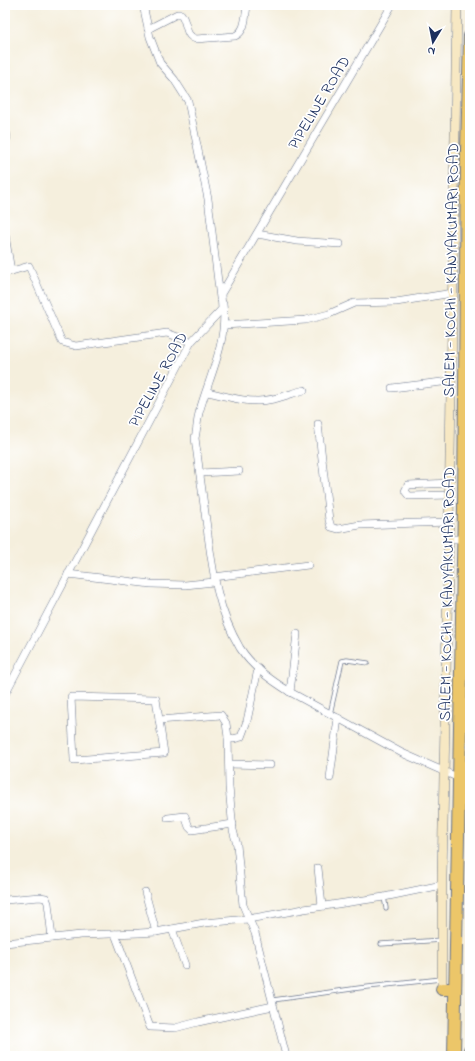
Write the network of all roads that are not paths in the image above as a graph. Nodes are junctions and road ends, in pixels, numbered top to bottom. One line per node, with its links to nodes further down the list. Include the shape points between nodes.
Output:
1 (143, 5): 5 (street)
2 (392, 5): 12 (street, PIPELINE ROAD)
3 (457, 5): 10 (street, SALEM - KOCHI - KANYAKUMARI ROAD)
4 (247, 6): 5 (street, via 243,28 240,34 235,36 191,38 181,14)
5 (148, 29): 18 (street, via 160,63 188,100 208,199)
6 (470, 36): 7 (highway, SALEM - KOCHI - KANYAKUMARI ROAD)
7 (470, 52): 9 (highway, SALEM - KOCHI - KANYAKUMARI ROAD)
8 (5, 126): 11 (street)
9 (468, 133): 10 (street, SALEM - KOCHI - KANYAKUMARI ROAD); 32 (highway, SALEM - KOCHI - KANYAKUMARI ROAD)
10 (455, 134): 16 (street)
11 (5, 140)
12 (257, 234): 14 (street, via 297,241); 17 (street, PIPELINE ROAD)
13 (5, 236): 15 (street)
14 (340, 244)
15 (8, 272): 20 (street, via 29,266 62,342 76,346 167,333)
16 (453, 293): 19 (street, via 396,302 354,303 329,314 306,320); 21 (street)
17 (221, 294): 18 (street); 19 (street)
18 (222, 308): 20 (street, PIPELINE ROAD)
19 (224, 325): 24 (street)
20 (191, 342): 34 (street, PIPELINE ROAD)
21 (450, 381): 22 (street); 28 (street)
22 (392, 388)
23 (304, 390): 24 (street, via 257,402)
24 (207, 392): 27 (street, via 199,414 195,438)
25 (318, 424): 30 (street, via 331,528)
26 (239, 470): 27 (street)
27 (200, 473): 35 (street)
28 (450, 483): 29 (street); 29 (street, via 408,485 405,491 408,496)
29 (450, 495): 30 (street)
30 (449, 522): 31 (street)
31 (449, 539): 32 (street); 48 (street)
32 (463, 539): 37 (highway, SALEM - KOCHI - KANYAKUMARI ROAD)
33 (308, 565): 35 (street)
34 (68, 574): 35 (street, via 151,584 185,585); 41 (street, PIPELINE ROAD)
35 (214, 580): 39 (street, via 227,622 241,649)
36 (297, 634): 40 (street)
37 (465, 651): 50 (highway, SALEM - KOCHI - KANYAKUMARI ROAD)
38 (368, 663): 42 (lane, via 342,661)
39 (258, 670): 40 (street); 45 (street, via 241,737)
40 (290, 692): 42 (street)
41 (5, 694)
42 (330, 714): 43 (street)
43 (338, 718): 48 (street); 49 (street)
44 (159, 720): 44 (street, via 156,699 71,697 74,760 164,753); 45 (street, via 221,715 226,723)
45 (228, 737): 46 (street)
46 (229, 764): 47 (street); 52 (street)
47 (270, 765)
48 (445, 773): 50 (street); 54 (street)
49 (330, 778)
50 (459, 778): 72 (highway, SALEM - KOCHI - KANYAKUMARI ROAD)
51 (168, 818): 52 (street, via 185,816 192,830)
52 (233, 824): 60 (street, via 243,905)
53 (318, 868): 58 (street)
54 (442, 885): 56 (street); 65 (street)
55 (145, 892): 62 (street)
56 (384, 897): 58 (street); 59 (lane)
57 (5, 900): 64 (street, via 46,898)
58 (322, 906): 60 (street)
59 (386, 908)
60 (248, 919): 61 (street); 73 (street, via 255,933)
61 (172, 929): 62 (street); 68 (street)
62 (156, 932): 63 (street)
63 (115, 934): 64 (street); 73 (street, via 150,1027 175,1028)
64 (52, 938): 66 (street)
65 (442, 940): 67 (lane); 70 (street)
66 (5, 942)
67 (381, 944)
68 (184, 965)
69 (359, 983): 71 (lane)
70 (443, 984): 71 (lane); 72 (highway)
71 (359, 988): 73 (lane)
72 (455, 989): 76 (highway, SALEM - KOCHI - KANYAKUMARI ROAD)
73 (272, 1004): 75 (street)
74 (470, 1050): 77 (highway)
75 (286, 1056)
76 (454, 1056)
77 (470, 1056)

